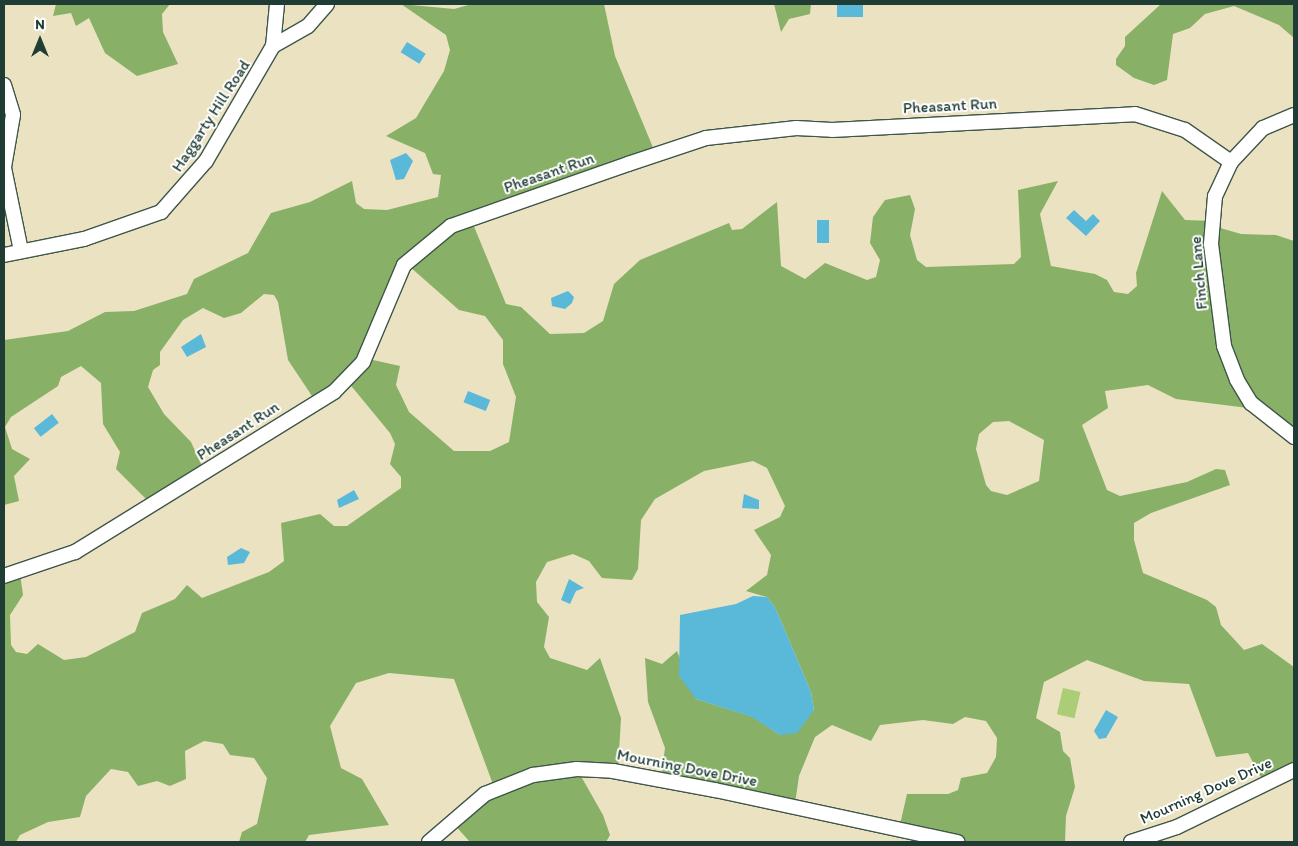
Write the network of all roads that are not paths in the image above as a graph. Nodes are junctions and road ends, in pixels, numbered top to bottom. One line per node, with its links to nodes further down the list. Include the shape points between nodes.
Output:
1 (277, 4): 3 (street, Haggarty Hill Road)
2 (327, 4): 3 (street, via 308,26)
3 (273, 46): 8 (street, Haggarty Hill Road, via 206,161 161,212 128,227)
4 (4, 85): 7 (street, via 13,114)
5 (1294, 115): 6 (street, Finch Lane, via 1263,128)
6 (1231, 162): 10 (street, Finch Lane, via 1215,196 1211,244 1224,346 1251,403); 11 (street, Pheasant Run, via 1185,130 1134,114 832,130 796,128 706,138 628,164 451,226 404,265 363,362 334,392 75,552)
7 (4, 168): 8 (street)
8 (21, 252): 9 (street, Haggarty Hill Road)
9 (4, 255)
10 (1294, 437)
11 (4, 576)
12 (1294, 770): 15 (street, Mourning Dove Drive, via 1177,827)
13 (428, 842): 14 (street, Mourning Dove Drive, via 469,804 491,791 533,775 578,770 613,771 715,790)
14 (957, 842)
15 (1131, 842)

